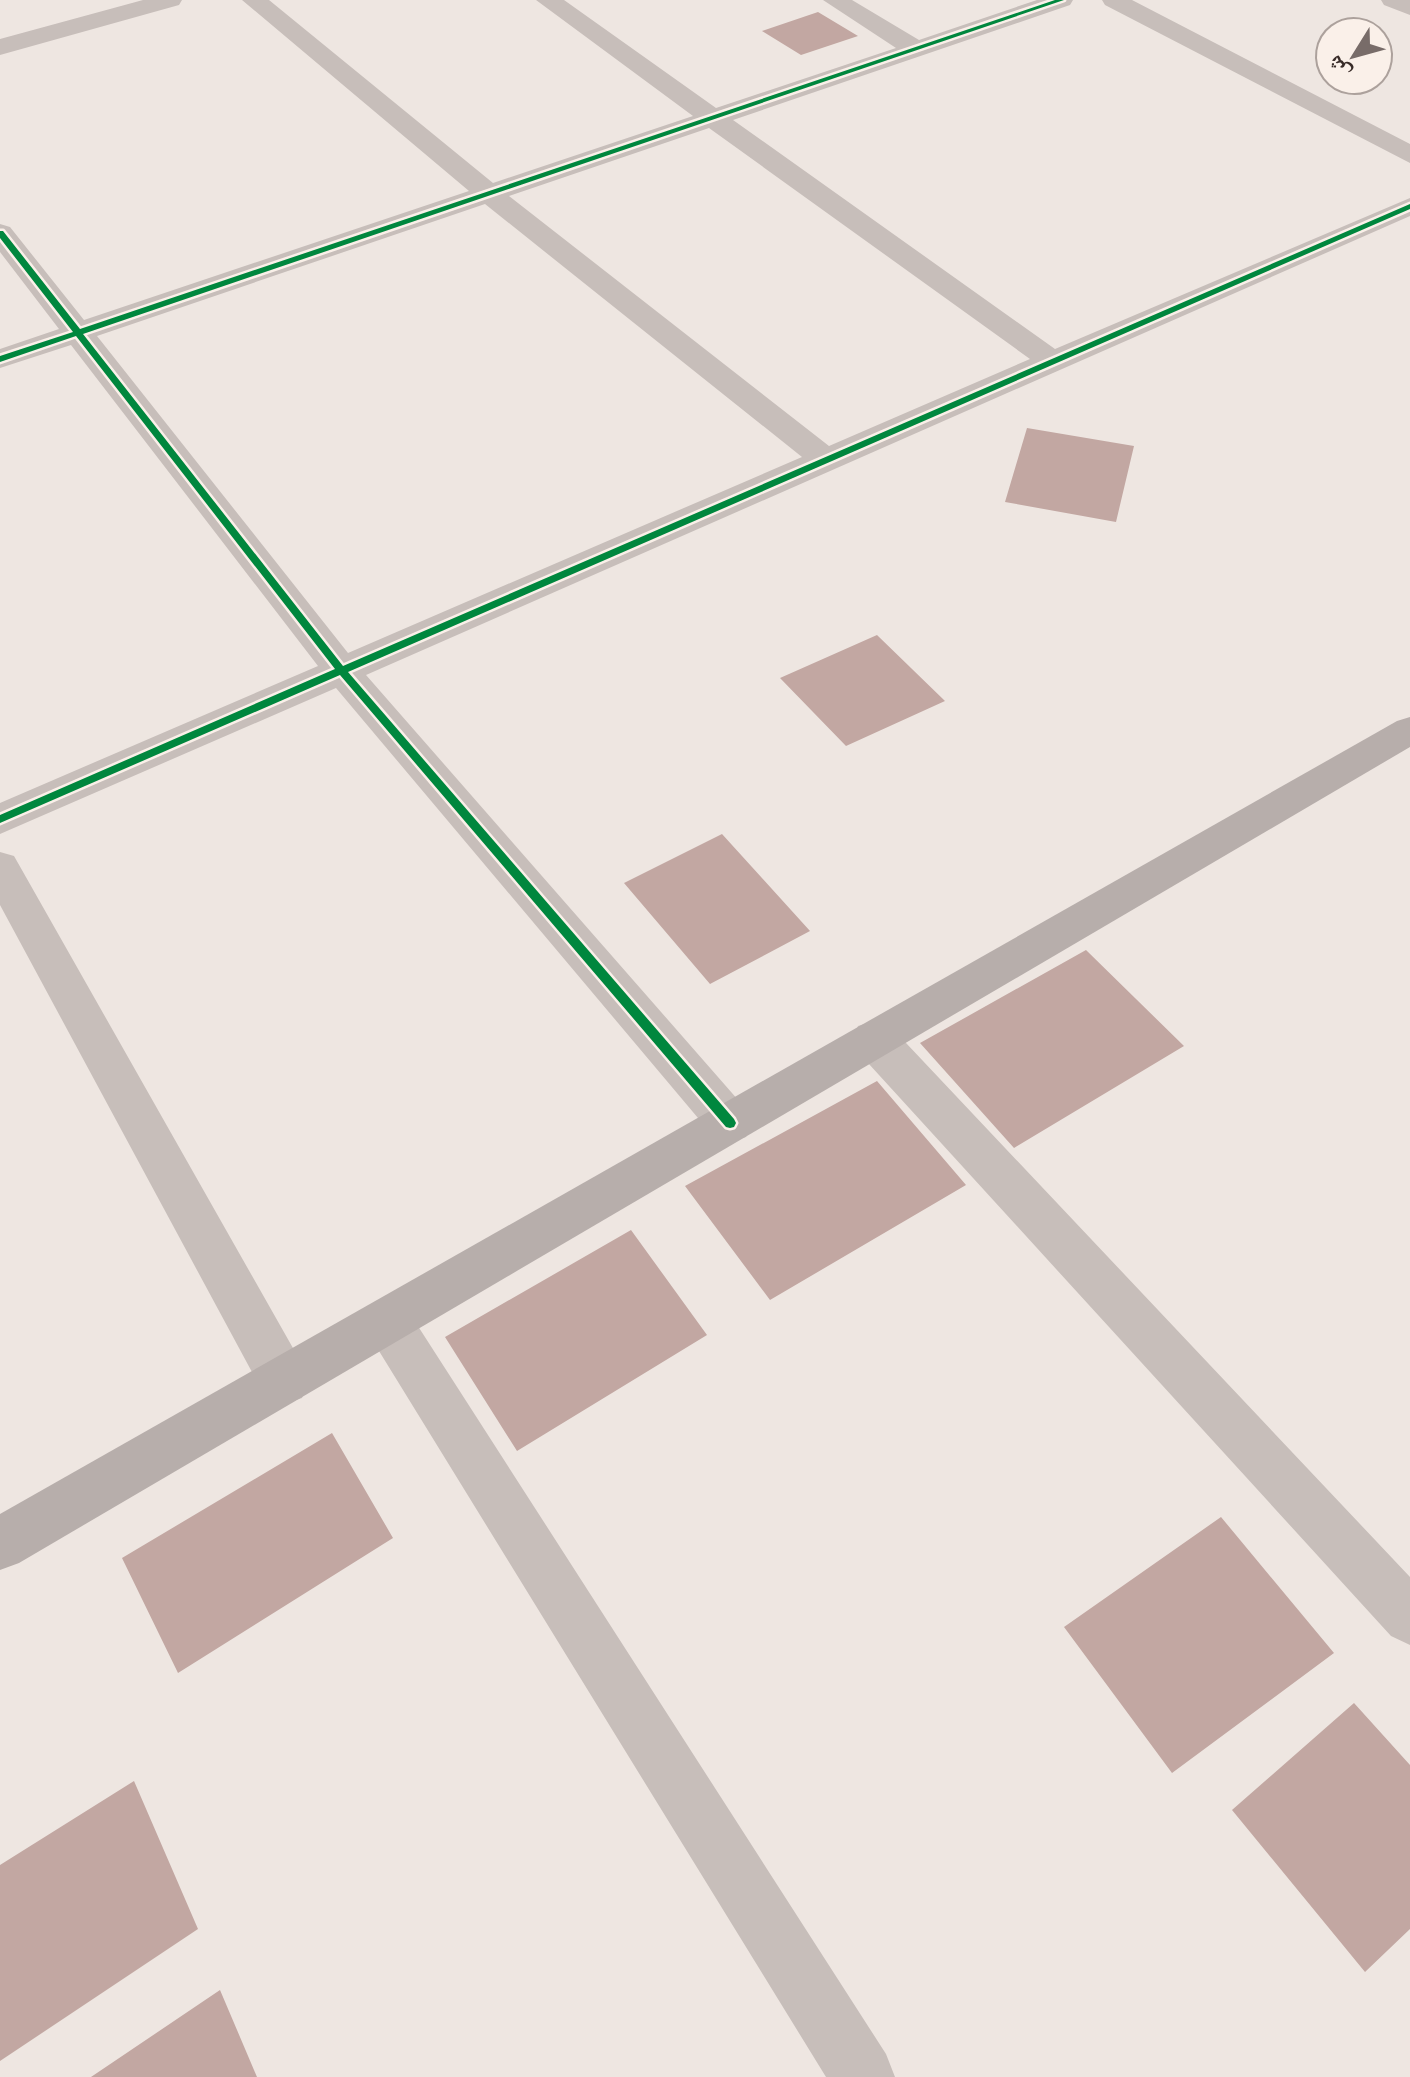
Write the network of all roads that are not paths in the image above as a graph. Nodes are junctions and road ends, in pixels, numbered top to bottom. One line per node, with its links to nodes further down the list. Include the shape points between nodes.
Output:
1 (170, 0): 7 (street)
2 (254, 0): 11 (street)
3 (548, 0): 9 (street)
4 (835, 0): 8 (street)
5 (1061, 0): 8 (street)
6 (1114, 0): 10 (street)
7 (0, 47)
8 (916, 49): 9 (street)
9 (712, 118): 11 (street); 16 (street)
10 (1410, 155)
11 (489, 194): 14 (street); 17 (street)
12 (1410, 206): 16 (street)
13 (0, 233): 14 (street)
14 (80, 332): 15 (street); 18 (street)
15 (0, 359)
16 (1052, 361): 17 (street)
17 (826, 460): 18 (street)
18 (341, 670): 20 (street); 23 (street)
19 (1410, 730): 22 (main road)
20 (0, 819)
21 (0, 867): 25 (street)
22 (874, 1039): 23 (main road); 27 (street)
23 (730, 1123): 24 (main road)
24 (388, 1322): 25 (main road); 28 (street)
25 (284, 1381): 26 (main road)
26 (0, 1544)
27 (1410, 1617)
28 (863, 2077)

